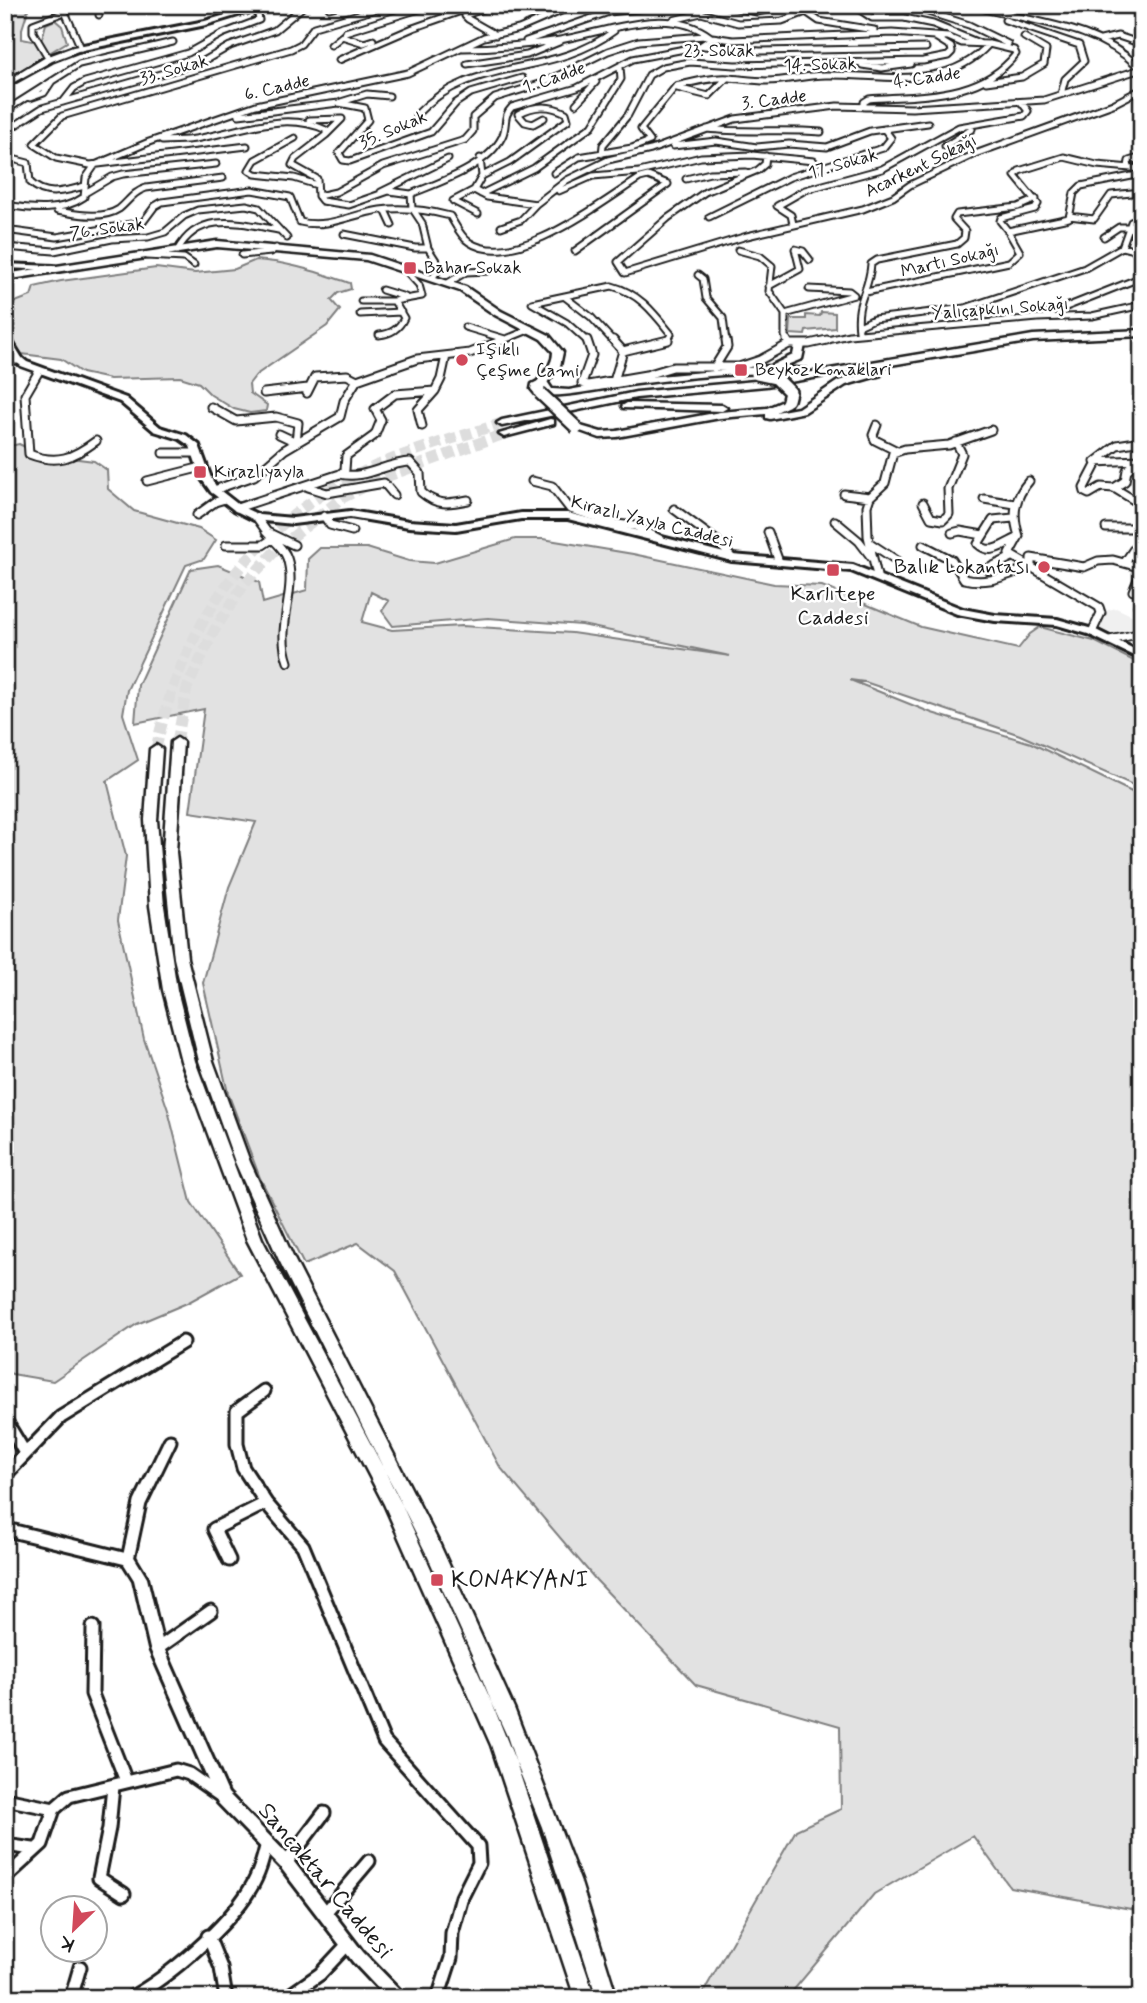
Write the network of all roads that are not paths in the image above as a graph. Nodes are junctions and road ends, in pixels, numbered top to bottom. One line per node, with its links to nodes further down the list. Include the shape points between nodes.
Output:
1 (66, 5): 20 (street)
2 (101, 5): 21 (street)
3 (268, 5): 18 (main road)
4 (305, 5): 58 (street, via 275,30 202,62)
5 (341, 5): 16 (street)
6 (390, 5): 88 (street, 33. Sokak, via 314,27 291,49 62,116 34,144 70,163)
7 (432, 5): 25 (street)
8 (496, 5): 19 (street)
9 (575, 5): 27 (street, 6. Cadde)
10 (679, 5): 35 (street, via 609,12)
11 (723, 5): 12 (street, via 744,13 765,13)
12 (790, 5)
13 (859, 5): 34 (street, via 860,13 869,18 913,20 954,30)
14 (905, 5): 43 (street, via 969,25)
15 (968, 7): 32 (street); 56 (street, via 1079,45 1084,61 1065,79)
16 (329, 8)
17 (246, 9): 18 (main road); 40 (main road)
18 (257, 10): 58 (street, via 258,20 249,25 188,53 85,82)
19 (466, 10): 22 (street); 27 (street, via 468,19)
20 (65, 12): 40 (street); 44 (street, via 33,24)
21 (99, 15)
22 (439, 18): 38 (street, via 364,43 342,36); 45 (street)
23 (664, 23): 24 (street); 26 (street, via 701,13 738,23 782,21 806,12 819,21); 30 (street, via 700,26)
24 (618, 27): 31 (street); 64 (street, via 559,60 501,69 460,82 427,101)
25 (345, 32)
26 (892, 33): 28 (street, 4. Cadde); 30 (street, 4. Cadde)
27 (496, 35): 41 (street, 6. Cadde)
28 (934, 37): 34 (street, 4. Cadde); 80 (street, 23. Sokak, via 952,52 923,61 691,62 657,68)
29 (1024, 37): 52 (street, via 1046,50 1044,64 1022,77)
30 (712, 38): 39 (street, 1. Cadde); 105 (street, 4. Cadde, via 639,41 608,51 543,83 495,98 473,117 473,131 465,140 383,166 336,192)
31 (561, 40): 35 (street); 46 (street, via 536,54)
32 (1101, 40): 37 (street, via 1118,36); 48 (street)
33 (173, 42): 63 (street, via 79,64 52,81 44,93)
34 (979, 43): 36 (street, 4. Cadde)
35 (522, 44): 41 (street)
36 (989, 44): 43 (street, 4. Cadde); 51 (street, 14. Sokak, via 965,67 890,79 828,75 773,81)
37 (1142, 44)
38 (331, 45)
39 (702, 45): 42 (street, via 738,51); 47 (street, 1. Cadde, via 649,54)
40 (81, 48): 44 (main road)
41 (463, 48): 65 (street, 6. Cadde, via 408,73)
42 (926, 48)
43 (1014, 50): 52 (street, 4. Cadde, via 1012,61)
44 (49, 60): 53 (main road)
45 (339, 60)
46 (467, 64)
47 (620, 67): 50 (street, 1. Cadde); 100 (street, via 621,79 582,135 534,168)
48 (1137, 68): 56 (street, 3. Cadde)
49 (522, 78): 59 (street, 35. Sokak, via 482,87 418,138 350,161 339,153 368,120 367,111)
50 (599, 78): 61 (street); 84 (street, 1. Cadde, via 512,107 505,114 501,139)
51 (726, 79): 54 (street, 14. Sokak); 54 (street, via 709,96)
52 (982, 83): 62 (street, 4. Cadde, via 952,91 869,99)
53 (5, 85)
54 (674, 88): 80 (street, via 641,130 650,141)
55 (1141, 90): 116 (street, Acarkent Sokağı, via 975,154 863,209)
56 (1061, 94): 60 (street, 3. Cadde)
57 (389, 96): 59 (street, via 367,94)
58 (64, 102): 72 (street, via 42,108)
59 (339, 103): 65 (street)
60 (1021, 103): 62 (street, 3. Cadde); 69 (street, 17. Sokak, via 1028,111 1024,116)
61 (576, 104)
62 (864, 107): 70 (street, 3. Cadde, via 735,119)
63 (5, 111)
64 (416, 115)
65 (220, 117): 76 (street, 6. Cadde)
66 (544, 118): 95 (street, via 533,124 518,114 548,106 566,113 568,120 510,162)
67 (300, 121): 74 (street, via 320,125); 74 (street, via 342,119); 76 (street, via 198,139)
68 (929, 123): 71 (street)
69 (981, 124): 78 (street, 17. Sokak); 116 (street, 17. Sokak, via 959,128 864,176 805,190 777,206 791,215)
70 (705, 129): 73 (street); 79 (street, 3. Cadde)
71 (884, 129): 79 (street, via 827,147 757,147 716,141); 115 (street, via 891,138 883,148 790,177)
72 (5, 132)
73 (821, 132)
74 (326, 135): 98 (street, via 292,165 317,179)
75 (295, 138): 98 (street, via 255,160 249,170)
76 (149, 142): 88 (street, 6. Cadde)
77 (247, 146): 88 (street)
78 (945, 146)
79 (651, 150): 86 (street, 3. Cadde)
80 (600, 153): 86 (street); 92 (street, via 579,157)
81 (766, 156): 87 (street); 93 (street, via 765,164); 102 (street, via 701,157 655,169 593,176)
82 (5, 157): 99 (street, via 27,163 30,182 41,192)
83 (1142, 157): 90 (street, via 1129,161)
84 (480, 158): 95 (street); 104 (street, 1. Cadde)
85 (448, 159): 103 (street)
86 (608, 160): 102 (street, 3. Cadde)
87 (814, 161)
88 (95, 164): 99 (street)
89 (216, 164): 99 (street, via 123,174)
90 (1128, 167): 91 (street); 106 (street, via 1064,157 1019,171 1014,176)
91 (1142, 169)
92 (554, 173)
93 (750, 173): 97 (street, via 710,173); 116 (street, Acarkent Sokağı, via 705,192 668,218 620,259 625,274)
94 (1142, 174): 113 (street, via 1081,186 1074,193)
95 (482, 176): 100 (street)
96 (223, 178): 109 (street, via 147,187 112,212)
97 (686, 179)
98 (317, 185): 105 (street)
99 (85, 189): 109 (street, via 84,197 73,204)
100 (478, 192): 107 (street); 112 (street, via 453,201)
101 (1142, 192): 113 (street, Martı Sokağı, via 1111,195 1099,204 1094,219)
102 (550, 193): 107 (street, 3. Cadde)
103 (378, 194): 104 (street); 105 (street, via 349,205 327,204)
104 (411, 194): 110 (street)
105 (318, 196)
106 (1036, 199): 122 (street, via 1035,209 1001,218); 152 (street, via 1018,207 957,214 954,219 965,231 957,244 877,260 871,264)
107 (536, 204): 118 (street, 3. Cadde, via 527,217)
108 (5, 205): 109 (street)
109 (37, 207)
110 (412, 208): 111 (street); 129 (street, via 422,223); 132 (street, via 450,216 466,241 497,248 542,240 640,178 648,176 668,184)
111 (385, 210): 117 (street); 120 (street, via 317,226 297,217 290,197 252,190 163,202 143,222 62,236)
112 (478, 214)
113 (1069, 216): 122 (street, Martı Sokağı)
114 (1142, 216): 119 (street)
115 (709, 217)
116 (793, 224)
117 (392, 225)
118 (501, 227)
119 (1128, 227): 124 (street); 127 (street)
120 (5, 230)
121 (278, 230): 125 (street, 76. Sokak); 126 (street, 76. Sokak, via 259,208 246,205 198,210 165,232 148,237 54,251); 131 (street, via 206,223 180,241)
122 (1008, 231): 152 (street, Martı Sokağı, via 1020,252 1009,262)
123 (344, 234): 129 (street)
124 (1104, 237)
125 (287, 239)
126 (5, 247)
127 (1122, 247): 133 (street); 164 (street, via 1085,268 965,308 874,319)
128 (276, 248): 131 (main road, via 224,243); 134 (main road); 136 (street)
129 (428, 248): 144 (street, via 435,258)
130 (738, 250): 149 (street, via 760,256 772,266)
131 (177, 251): 135 (main road)
132 (575, 251)
133 (1142, 253)
134 (351, 255): 141 (main road); 143 (main road)
135 (147, 256): 138 (street, via 184,258); 140 (main road)
136 (242, 256)
137 (810, 260): 149 (street, via 803,250 795,249 800,269)
138 (194, 265)
139 (5, 266): 140 (street)
140 (64, 268): 146 (main road)
141 (391, 268): 143 (main road); 144 (main road)
142 (488, 271): 148 (street, via 468,271)
143 (412, 272): 144 (main road); 153 (street, via 422,295)
144 (432, 275): 148 (main road)
145 (698, 275): 175 (street, via 706,298 723,318 727,346)
146 (8, 277)
147 (1142, 277): 161 (street)
148 (448, 283): 163 (main road)
149 (769, 286): 160 (street)
150 (809, 289): 160 (street, via 854,295)
151 (382, 290): 153 (street)
152 (866, 292): 164 (street, via 857,312)
153 (405, 297): 156 (street)
154 (565, 297): 171 (street); 171 (street, via 612,286 625,289 671,334 668,340); 183 (street, via 532,303 565,321 591,344 593,353 582,383)
155 (361, 301): 156 (street)
156 (394, 301): 158 (street)
157 (1142, 305): 161 (street, Yalıçapkını Sokağı, via 1092,316)
158 (401, 312): 159 (street); 166 (street, via 400,326)
159 (360, 314)
160 (785, 314): 170 (street, via 785,336)
161 (1057, 315): 164 (street, Yalıçapkını Sokağı)
162 (465, 327): 169 (street)
163 (531, 329): 169 (street); 184 (main road, via 558,352)
164 (859, 330): 170 (street)
165 (1142, 332): 178 (main road, via 1033,338)
166 (379, 335)
167 (5, 337): 174 (main road)
168 (1142, 338): 180 (main road, via 1042,344)
169 (505, 340): 172 (street)
170 (799, 344): 175 (street, via 739,367); 177 (main road, via 804,367); 179 (main road, via 798,357)
171 (623, 351): 183 (street)
172 (446, 356): 182 (street, via 418,359); 185 (street)
173 (5, 360): 174 (street)
174 (19, 360): 176 (main road)
175 (714, 368): 183 (street, via 673,367)
176 (39, 371): 196 (street, via 24,401 29,454 62,461); 202 (main road, via 123,400 157,429 183,437)
177 (811, 372): 178 (main road); 179 (main road)
178 (832, 372): 187 (main road)
179 (757, 373): 181 (main road); 181 (main road); 187 (main road); 190 (main road, bridge, via 773,376 790,391 785,404)
180 (877, 373): 189 (main road); 191 (main road, via 842,383 800,410 781,415)
181 (654, 379): 184 (main road, via 556,394)
182 (357, 380): 186 (street, via 324,375 315,377 307,390); 198 (street, via 340,417)
183 (614, 381)
184 (541, 387): 191 (main road, bridge, via 577,428 600,435)
185 (435, 391): 193 (street, via 418,410); 205 (street, via 402,390 380,402 375,409 381,420 375,435 346,456)
186 (264, 393)
187 (636, 395): 189 (main road, via 503,429)
188 (211, 407): 198 (street, via 234,421 274,416 298,423)
189 (627, 407): 190 (main road)
190 (769, 411): 191 (main road)
191 (672, 423)
192 (877, 425): 200 (street, via 875,440)
193 (422, 426)
194 (991, 430): 199 (street)
195 (279, 434): 198 (street)
196 (96, 441)
197 (1142, 441): 203 (street, via 1117,445)
198 (296, 442): 213 (street, via 254,476)
199 (956, 442): 200 (street); 220 (street, via 962,454 948,489 948,514 943,520 931,518)
200 (897, 451): 216 (street, via 891,457 887,483)
201 (163, 453): 202 (street)
202 (198, 453): 204 (main road, Kirazlı Yayla Caddesi)
203 (1097, 463): 211 (street, via 1084,492); 211 (street, via 1139,460 1127,470 1125,481)
204 (202, 467): 207 (street); 213 (main road, Kirazlı Yayla Caddesi)
205 (341, 474): 210 (street); 219 (street, via 362,475 391,463 410,462 420,473 421,492 433,503 440,506)
206 (300, 480): 212 (street)
207 (146, 481)
208 (532, 481): 230 (street, via 552,486 570,509)
209 (1029, 481): 221 (street, via 1020,489)
210 (307, 487): 212 (street); 215 (street, via 327,493 384,483)
211 (1114, 488): 222 (street)
212 (291, 489): 223 (street)
213 (214, 490): 217 (main road, Kirazlı Yayla Caddesi)
214 (844, 494): 216 (street)
215 (394, 495)
216 (870, 497): 243 (street, via 866,507)
217 (225, 499): 223 (main road, Kirazlı Yayla Caddesi); 225 (street)
218 (984, 499): 221 (street)
219 (468, 500)
220 (923, 503)
221 (1015, 504): 227 (street)
222 (1142, 505)
223 (237, 509): 228 (main road, Kirazlı Yayla Caddesi)
224 (674, 509): 248 (street)
225 (197, 515)
226 (324, 516): 228 (main road, Kirazlı Yayla Caddesi, via 293,521); 231 (main road, Kirazlı Yayla Caddesi, via 369,516 456,527 545,514); 234 (street, via 330,525)
227 (1013, 517): 238 (street, via 995,518); 240 (street)
228 (257, 518): 235 (street)
229 (835, 521): 249 (street)
230 (612, 522): 231 (street); 242 (street, via 634,525)
231 (601, 524): 242 (main road, Kirazlı Yayla Caddesi)
232 (1107, 528): 233 (street)
233 (1142, 528)
234 (352, 531)
235 (266, 532): 241 (street); 245 (street)
236 (768, 532): 251 (street)
237 (953, 534): 238 (street)
238 (983, 534): 240 (street, via 978,544 990,552)
239 (1142, 537): 252 (street)
240 (1018, 538): 247 (street, via 1009,552)
241 (272, 539): 244 (street, via 263,545); 262 (street, via 286,556 282,650)
242 (660, 540): 248 (main road, Kirazlı Yayla Caddesi)
243 (870, 543): 249 (street); 250 (street)
244 (226, 545)
245 (294, 545)
246 (923, 545): 253 (street, via 952,560 969,581 1000,582)
247 (1012, 557): 253 (street); 254 (street)
248 (732, 558): 251 (main road, Kirazlı Yayla Caddesi)
249 (873, 560): 256 (street)
250 (896, 561)
251 (779, 562): 256 (main road, Kirazlı Yayla Caddesi, via 853,568)
252 (1125, 562): 253 (street, via 1105,560 1084,567 1031,558); 255 (street)
253 (1031, 567): 258 (street, via 1101,609)
254 (987, 569)
255 (1142, 569): 257 (street)
256 (877, 576): 258 (main road, Kirazlı Yayla Caddesi, via 961,612 1044,620)
257 (1133, 591)
258 (1092, 632): 260 (main road, Kirazlı Yayla Caddesi)
259 (1142, 633): 260 (street)
260 (1110, 640): 261 (main road, Kirazlı Yayla Caddesi)
261 (1142, 657)
262 (288, 662)
263 (177, 741): 302 (main road, via 170,791 169,873 185,985 202,1054 252,1186 303,1296 435,1551 522,1750)
264 (156, 749): 301 (main road, via 151,820 157,906 170,990 188,1061 256,1240 390,1498 500,1744)
265 (183, 1342): 269 (street, via 61,1417)
266 (264, 1391): 271 (street, via 237,1411 237,1444 243,1468)
267 (5, 1420): 269 (street)
268 (170, 1441): 273 (street, via 140,1503)
269 (25, 1453): 270 (street)
270 (5, 1475)
271 (266, 1503): 274 (street, via 214,1529); 300 (street, via 303,1546 384,1741 478,1846 479,1863 462,1897 452,1933 452,1958)
272 (5, 1529): 273 (street)
273 (128, 1559): 277 (street, Sancaktar Caddesi, via 140,1578)
274 (229, 1560)
275 (211, 1611): 277 (street)
276 (93, 1627): 278 (street, via 92,1694)
277 (157, 1649): 280 (street, Sancaktar Caddesi)
278 (126, 1781): 279 (street); 280 (street, via 176,1770)
279 (113, 1786): 282 (street, via 69,1796); 290 (street, via 99,1878)
280 (223, 1798): 284 (street, Sancaktar Caddesi)
281 (5, 1800): 282 (street)
282 (54, 1809): 286 (street, via 42,1844)
283 (324, 1813): 288 (street)
284 (267, 1843): 288 (street, Sancaktar Caddesi); 292 (street, via 247,1893)
285 (5, 1845): 286 (street)
286 (33, 1849): 289 (street)
287 (369, 1861): 291 (street)
288 (286, 1863): 291 (street, Sancaktar Caddesi)
289 (5, 1878)
290 (124, 1894)
291 (325, 1913): 293 (street, Sancaktar Caddesi)
292 (208, 1936): 297 (street); 298 (street, via 221,1968)
293 (348, 1944): 295 (street, via 325,1972); 299 (street, Sancaktar Caddesi)
294 (80, 1967): 296 (street)
295 (287, 1997)
296 (71, 1998)
297 (130, 1998)
298 (226, 1998)
299 (398, 1998)
300 (439, 1998)
301 (585, 1998)
302 (607, 1998)

